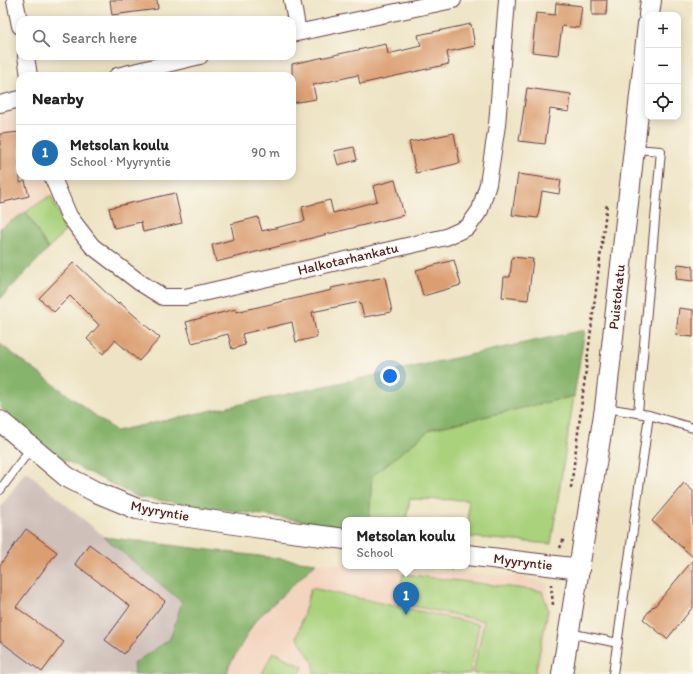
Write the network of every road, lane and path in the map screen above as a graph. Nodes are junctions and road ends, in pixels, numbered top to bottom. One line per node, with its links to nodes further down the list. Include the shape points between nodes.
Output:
1 (15, 0): 7 (street)
2 (292, 0): 8 (street)
3 (453, 0): 9 (street)
4 (507, 0): 18 (street, Halkotarhankatu, via 497,124 488,184 480,210 468,227 446,237 185,297 163,298 92,246 69,216)
5 (651, 0): 6 (street)
6 (649, 12)
7 (18, 16)
8 (293, 16)
9 (296, 33)
10 (645, 48): 17 (street, Puistokatu)
11 (27, 60): 13 (street)
12 (183, 60): 14 (street)
13 (28, 72)
14 (134, 72)
15 (16, 100): 16 (street)
16 (0, 104)
17 (634, 149): 20 (street, Puistokatu); 21 (lane, via 661,151)
18 (54, 180)
19 (608, 196): 27 (path)
20 (605, 408): 21 (lane); 32 (street, Puistokatu)
21 (638, 413): 22 (lane)
22 (649, 415): 24 (lane); 35 (lane)
23 (0, 421): 25 (street, Myyryntie)
24 (693, 428)
25 (31, 448): 26 (lane); 29 (street, Myyryntie, via 67,477 137,509)
26 (0, 490)
27 (570, 494)
28 (565, 533): 31 (path)
29 (342, 539)
30 (470, 555): 31 (street, Myyryntie)
31 (552, 566): 32 (street, Myyryntie); 33 (path)
32 (580, 569): 34 (street, Puistokatu)
33 (553, 608)
34 (569, 633): 35 (lane); 36 (street, Puistokatu)
35 (618, 643): 37 (lane)
36 (562, 674)
37 (613, 674)

